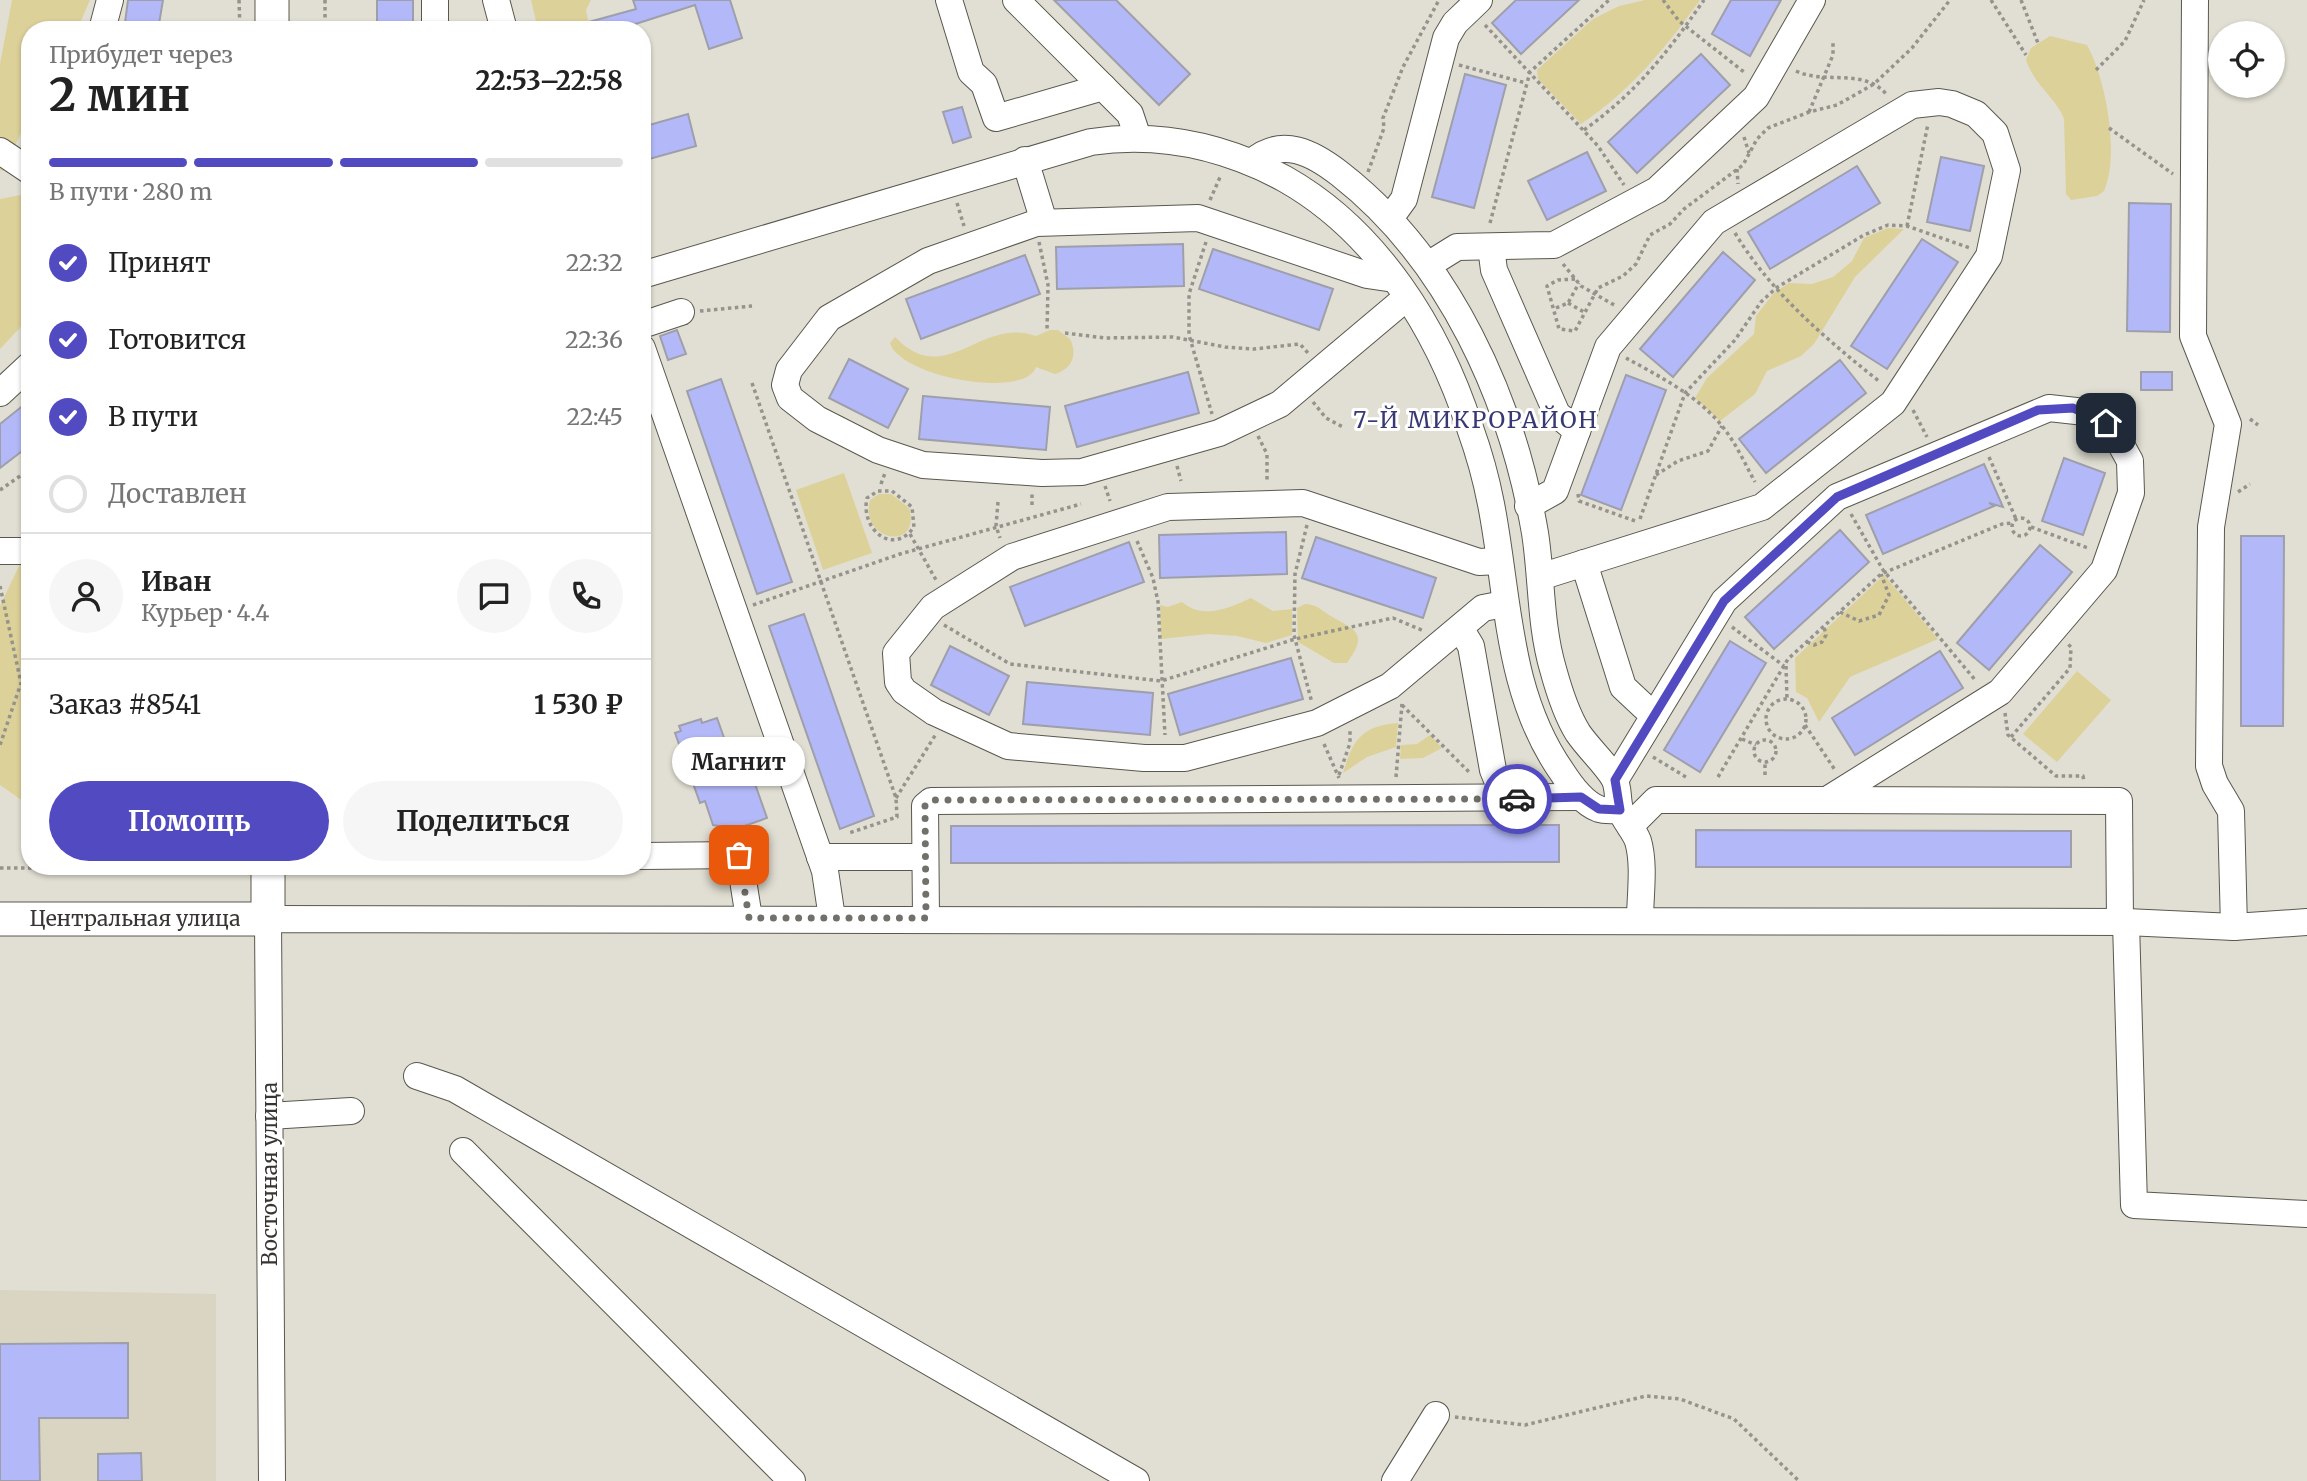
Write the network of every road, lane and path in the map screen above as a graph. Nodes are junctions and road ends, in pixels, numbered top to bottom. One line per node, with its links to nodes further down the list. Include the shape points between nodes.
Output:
1 (110, 0): 20 (street)
2 (239, 0): 21 (path)
3 (272, 0): 22 (main road)
4 (325, 0): 23 (path)
5 (435, 0): 24 (street)
6 (496, 0): 25 (street)
7 (949, 0): 37 (street, via 971,72 984,84 996,118)
8 (1016, 0): 37 (street)
9 (1439, 0): 50 (path, via 1404,67)
10 (1609, 0): 33 (path)
11 (1663, 0): 26 (path)
12 (1704, 0): 26 (path)
13 (1812, 0): 31 (street)
14 (1950, 0): 36 (path, via 1912,48)
15 (1991, 0): 29 (path)
16 (2021, 0): 28 (path)
17 (2144, 0): 32 (path, via 2125,41)
18 (2195, 0): 51 (street)
19 (1478, 8): 30 (street, via 1450,30); 33 (path)
20 (104, 21)
21 (240, 21)
22 (272, 21)
23 (325, 21)
24 (435, 21)
25 (502, 21)
26 (1686, 26): 38 (path); 43 (path, via 1621,104)
27 (1833, 40): 34 (path)
28 (2038, 43)
29 (2026, 55)
30 (1440, 61): 35 (path); 53 (street, via 1404,199)
31 (1776, 62): 34 (path, via 1805,76); 38 (street)
32 (2096, 70)
33 (1530, 72): 35 (path); 43 (path)
34 (1824, 78): 36 (path, via 1849,77); 39 (path)
35 (1527, 83): 58 (path)
36 (1874, 84): 39 (path, via 1837,105); 40 (path, via 1886,92)
37 (1103, 87): 44 (street, via 1132,116)
38 (1762, 87): 52 (street, via 1657,190)
39 (1809, 112): 67 (path, via 1768,128 1743,165 1650,235 1636,264)
40 (1898, 112): 60 (street, via 1925,102 1952,104 1976,114 1995,133 2007,170); 73 (street, via 1714,222)
41 (1930, 112): 57 (path)
42 (2109, 128): 51 (path, via 2183,181)
43 (1584, 130): 52 (path)
44 (1138, 138): 46 (street, via 1091,142); 47 (street, via 1180,141)
45 (0, 151): 48 (street)
46 (1025, 160): 55 (street); 62 (street)
47 (1252, 162): 53 (street, via 1280,147 1298,149 1321,160); 65 (street, via 1310,194 1348,223)
48 (21, 165)
49 (1220, 176): 54 (path, via 1209,200)
50 (1365, 176)
51 (2194, 181): 175 (street, via 2194,344 2228,424 2211,527 2209,766 2231,811)
52 (1634, 202): 59 (street)
53 (1391, 217): 61 (street)
54 (1208, 222): 55 (street, via 1198,218); 65 (street); 77 (path, via 1189,295)
55 (1040, 223): 75 (path, via 1048,285); 87 (street, via 928,261 829,317 785,377 790,398 817,419 878,450 923,465 1042,473 1082,472 1219,433)
56 (1730, 225): 66 (path)
57 (1907, 226): 60 (path); 66 (path, via 1888,225 1871,232)
58 (1491, 235): 59 (street); 61 (street, via 1457,247); 91 (street, via 1494,270 1557,414)
59 (1554, 245): 63 (path)
60 (1990, 255): 86 (street)
61 (1428, 265): 103 (street, via 1497,398)
62 (651, 272)
63 (1574, 279): 64 (path); 70 (path, via 1558,279 1547,286 1549,302)
64 (1579, 283): 67 (path); 68 (path)
65 (1400, 288): 83 (street); 112 (street, via 1447,370 1470,425 1492,505)
66 (1776, 288): 85 (path); 86 (path, via 1798,314)
67 (1594, 294): 72 (path); 73 (path)
68 (1568, 303): 70 (path); 72 (path)
69 (752, 306): 71 (path)
70 (1556, 308): 72 (path, via 1559,329 1570,332 1580,325)
71 (681, 312): 74 (street)
72 (1585, 313)
73 (1636, 315): 91 (street, via 1608,347)
74 (651, 322)
75 (1047, 331)
76 (1065, 333): 77 (path)
77 (1191, 340): 79 (path, via 1254,349 1300,344); 88 (path)
78 (1618, 353): 85 (path)
79 (1314, 360)
80 (21, 373): 84 (street)
81 (651, 374): 120 (street)
82 (752, 383): 116 (path)
83 (1300, 387): 87 (street, via 1280,404); 90 (path, via 1326,418)
84 (0, 393)
85 (1685, 393): 89 (path); 95 (path)
86 (1898, 396): 93 (path, via 1915,412); 113 (street, via 1762,507)
87 (1248, 419): 101 (path, via 1267,454)
88 (1214, 422)
89 (1722, 426): 95 (path, via 1708,451 1678,461); 96 (path)
90 (1343, 427)
91 (1577, 432): 103 (street, via 1555,491)
92 (1984, 445): 105 (path)
93 (1936, 454): 99 (street); 111 (street, via 2038,410 2061,407 2096,416 2121,441 2132,472 2131,493)
94 (21, 475): 97 (path)
95 (1655, 477): 98 (path, via 1640,521 1579,501)
96 (1755, 482)
97 (0, 490)
98 (1577, 490)
99 (1838, 497): 114 (path); 137 (street, via 1724,601)
100 (1082, 504): 108 (path)
101 (1268, 504): 102 (street); 104 (street, via 1168,507)
102 (1312, 506): 112 (street, via 1479,562); 127 (path, via 1294,574)
103 (1528, 506): 115 (street)
104 (1128, 520): 119 (street, via 1012,557); 130 (path, via 1158,601)
105 (2015, 521): 106 (path, via 2027,519); 106 (path, via 2013,531 2019,536); 114 (path)
106 (2031, 527): 111 (path)
107 (910, 534): 107 (path, via 912,507 892,490 867,498 866,519 873,530 885,539 898,540); 108 (path)
108 (918, 549): 116 (path); 119 (path)
109 (0, 551): 110 (street)
110 (21, 551)
111 (2109, 555): 125 (street, via 2104,570)
112 (1499, 561): 118 (street)
113 (1584, 563): 115 (street); 137 (street, via 1623,687)
114 (1883, 573): 121 (path); 121 (path, via 1889,595 1879,615 1859,621); 132 (path)
115 (1540, 577): 150 (street, via 1543,619 1562,698 1577,730)
116 (821, 581): 120 (path); 155 (path)
117 (0, 586): 145 (path, via 21,683)
118 (1504, 604): 124 (street, via 1483,608); 154 (street, via 1530,710 1556,764)
119 (942, 610): 130 (path, via 1010,664); 138 (street, via 933,607 898,649 896,658 900,687)
120 (734, 611): 161 (street)
121 (1839, 612): 123 (path)
122 (1724, 622): 129 (path)
123 (1824, 626): 128 (path); 128 (path, via 1822,642)
124 (1460, 628): 131 (street); 157 (street, via 1471,646 1493,770)
125 (2052, 631): 132 (street); 142 (path, via 2071,647 2070,667)
126 (1430, 637): 127 (path, via 1418,626 1393,618)
127 (1295, 639): 130 (path); 139 (path)
128 (1807, 642): 129 (path)
129 (1785, 665): 133 (path); 134 (path)
130 (1161, 681): 147 (path)
131 (1396, 695): 136 (street); 156 (path, via 1474,777); 158 (path)
132 (1992, 697): 142 (path, via 2007,715); 153 (street)
133 (1787, 699): 135 (path); 140 (path, via 1801,706)
134 (1762, 704): 135 (path); 143 (path)
135 (1769, 708): 141 (path, via 1767,725)
136 (1343, 710): 139 (street); 152 (path, via 1350,743)
137 (1654, 716): 150 (street)
138 (946, 718): 147 (street, via 1008,746); 155 (path)
139 (1317, 723): 147 (street, via 1185,758); 152 (path)
140 (1805, 725): 141 (path, via 1796,736); 153 (path)
141 (1776, 736): 144 (path)
142 (2011, 737): 159 (path, via 2056,776 2083,776)
143 (1741, 739): 146 (path); 151 (path)
144 (1772, 743): 146 (path, via 1762,740); 148 (path, via 1775,756)
145 (0, 745)
146 (1756, 745): 148 (path, via 1755,756)
147 (1166, 758)
148 (1765, 762): 149 (path)
149 (1765, 775)
150 (1615, 780): 160 (street)
151 (1714, 783)
152 (1339, 787): 158 (street); 163 (street, via 932,800 925,806)
153 (1837, 794): 159 (street); 160 (street, via 1656,800)
154 (1581, 797): 157 (street); 160 (street)
155 (896, 798): 161 (path, via 897,817)
156 (1474, 799): 157 (street); 158 (street)
157 (1505, 799)
158 (1396, 800)
159 (2087, 800): 173 (street, via 2115,800 2120,806)
160 (1625, 818): 172 (street, via 1640,850)
161 (818, 851): 163 (street); 168 (street)
162 (651, 856): 167 (street, via 739,855)
163 (925, 857): 169 (street)
164 (0, 868): 165 (path)
165 (21, 868)
166 (268, 875): 171 (main road, Восточная улица)
167 (749, 918): 168 (street); 171 (street)
168 (832, 918): 169 (street)
169 (926, 918): 172 (street)
170 (0, 919): 171 (main road, Центральная улица)
171 (268, 919): 178 (street, Восточная улица)
172 (1640, 920): 173 (street)
173 (2123, 922): 175 (street); 180 (street, via 2134,1205)
174 (2307, 922): 175 (street)
175 (2234, 927)
176 (417, 1076): 184 (street, via 455,1090)
177 (351, 1111): 178 (street)
178 (269, 1116): 182 (street, Восточная улица)
179 (463, 1150): 183 (street)
180 (2307, 1214)
181 (1436, 1415): 185 (street); 186 (path, via 1525,1425 1646,1396 1680,1399 1734,1419)
182 (272, 1481)
183 (792, 1481)
184 (1136, 1481)
185 (1395, 1481)
186 (1799, 1481)

